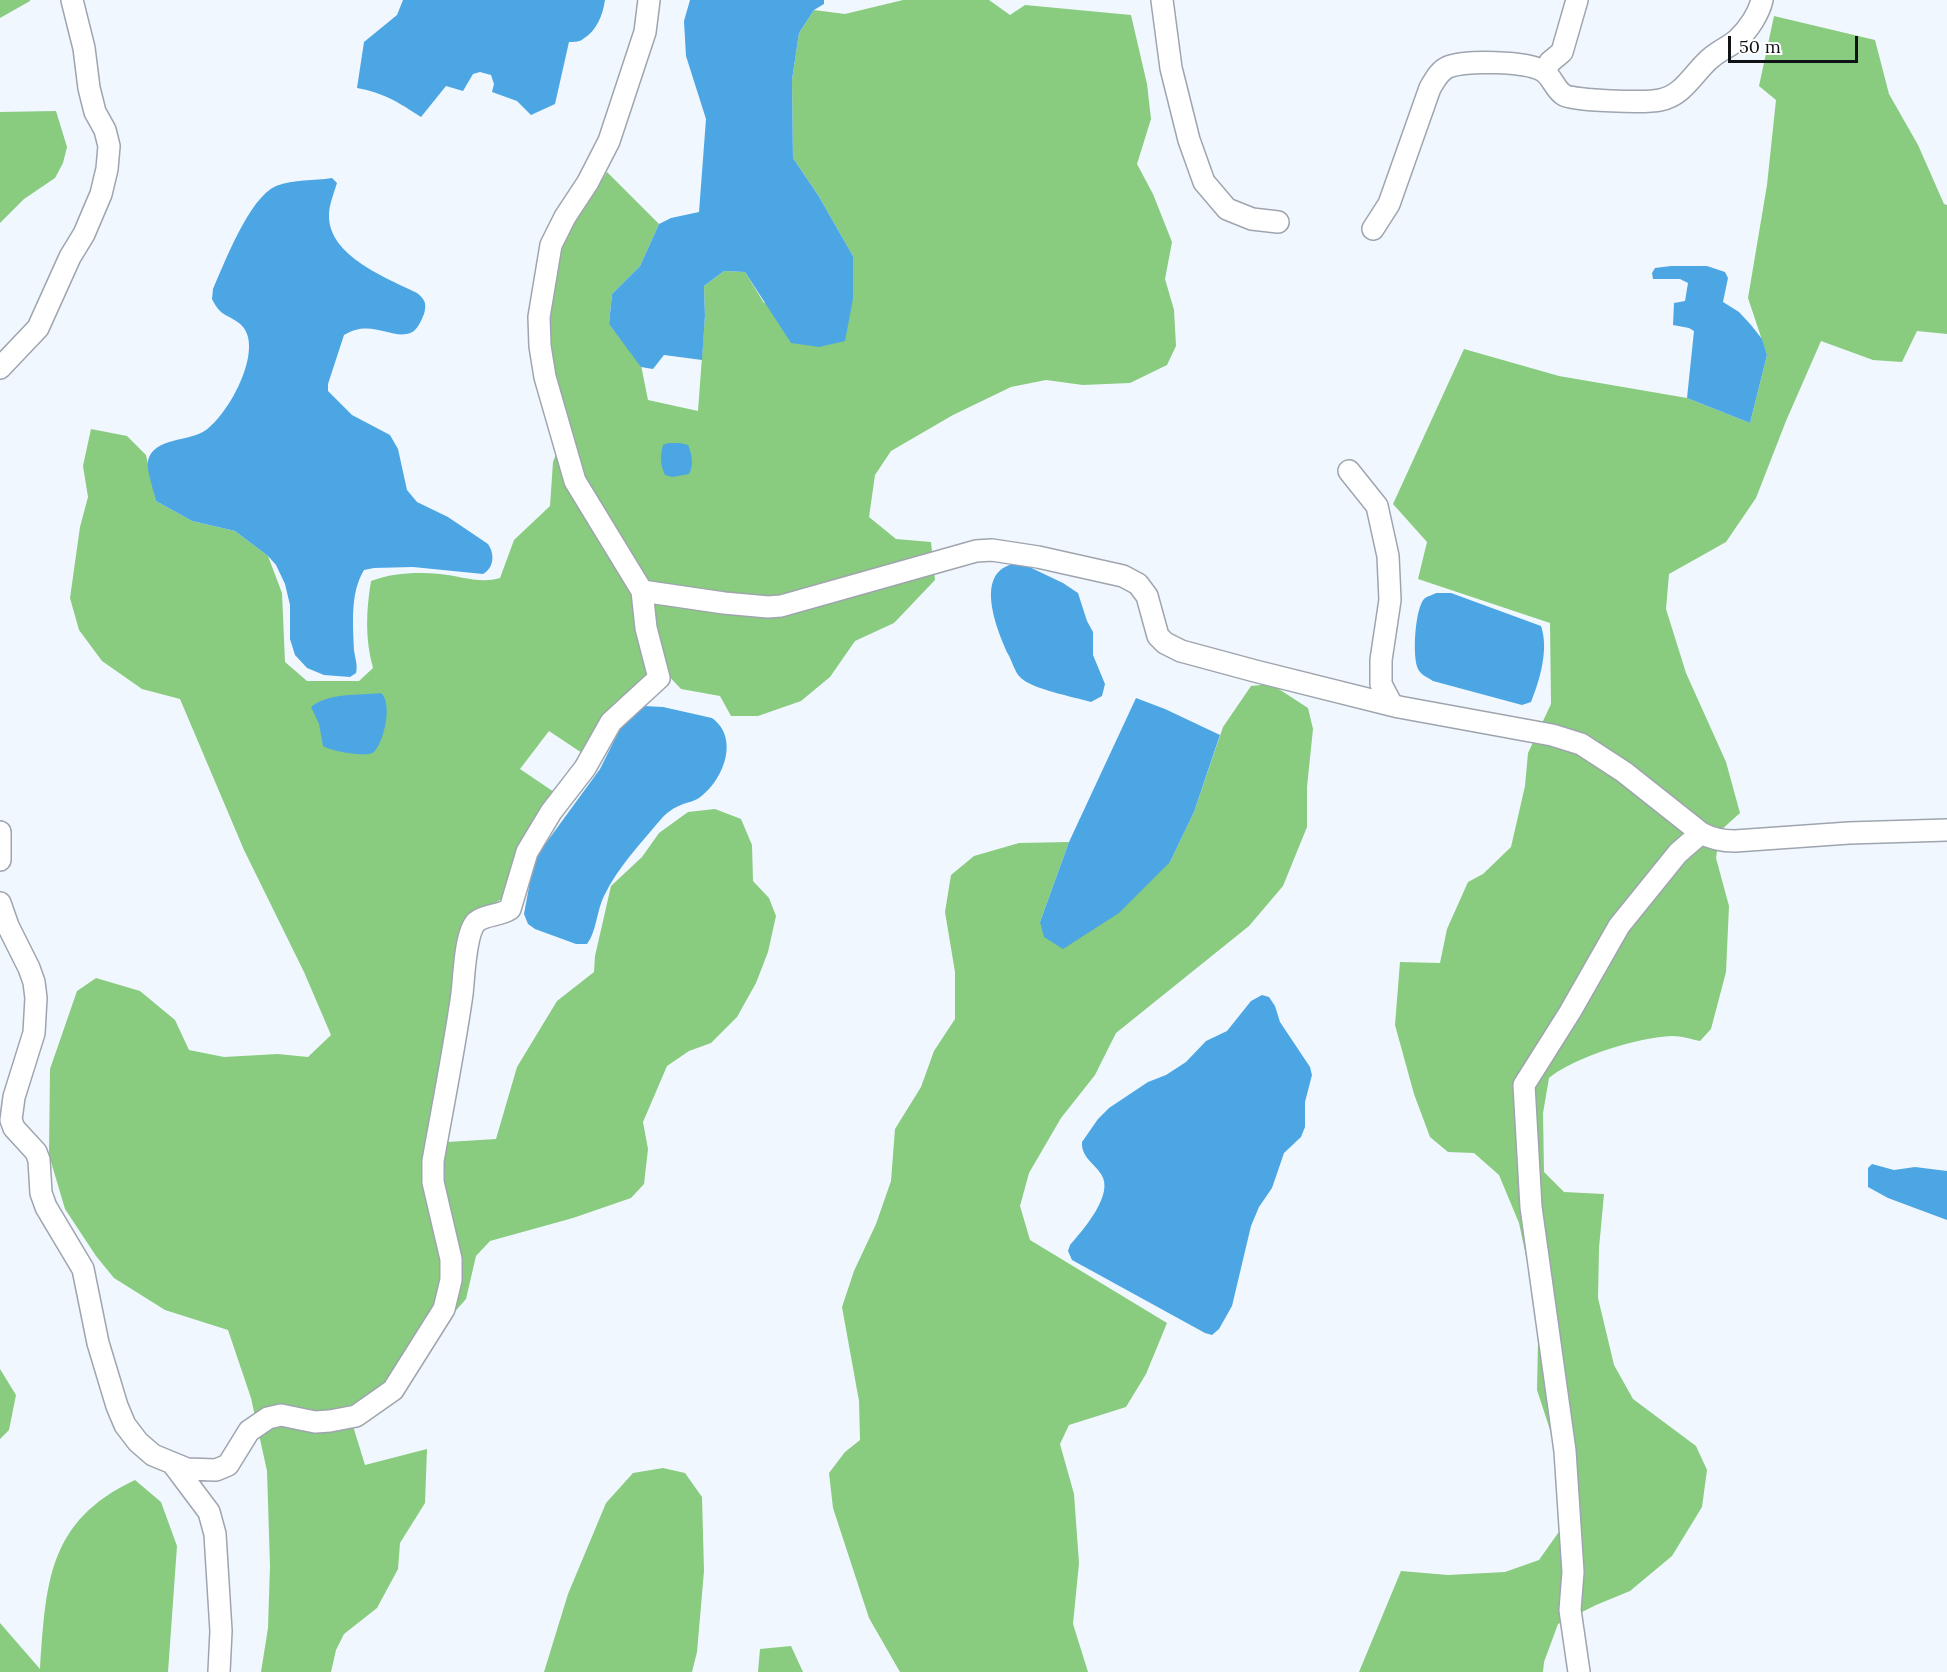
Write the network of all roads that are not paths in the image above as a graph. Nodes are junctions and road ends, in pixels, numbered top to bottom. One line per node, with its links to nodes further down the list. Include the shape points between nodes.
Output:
1 (72, 0): 9 (street, via 95,112 109,146 107,169 84,234 38,328)
2 (649, 0): 11 (street, via 645,32 609,141 551,245 538,317 545,376 575,482)
3 (1162, 0): 7 (street, via 1171,68 1204,182 1227,208 1252,219)
4 (1577, 0): 6 (street, via 1562,52)
5 (1762, 0): 6 (street, via 1738,39 1707,60 1677,93 1660,100 1564,95)
6 (1545, 71): 8 (street, via 1498,62 1465,63 1440,73 1430,88 1389,204)
7 (1278, 222)
8 (1373, 229)
9 (0, 368)
10 (1349, 471): 12 (street, via 1377,506 1388,556 1390,600 1381,684)
11 (642, 591): 12 (street, via 724,603 781,606 976,551 1009,552 1123,576 1138,584 1147,596 1158,636 1181,651); 18 (street, via 658,678 611,722 585,768 546,819 527,852 510,909 480,920 473,928 433,1161 433,1182 452,1259 444,1310 393,1390 356,1416 315,1422 274,1415 249,1431 228,1465 200,1470)
12 (1392, 705): 15 (street, via 1581,744 1624,772)
13 (1947, 830): 15 (street, via 1849,832 1735,841 1721,841)
14 (0, 832): 16 (street)
15 (1701, 833): 20 (street, via 1678,853 1619,926 1524,1085 1531,1206 1565,1451 1573,1572 1570,1610)
16 (0, 860)
17 (0, 903): 18 (street, via 31,975 36,998 34,1033 11,1120 36,1152 46,1207 83,1269 98,1343 125,1425 153,1455)
18 (173, 1464): 19 (street, via 209,1512 215,1534 221,1630)
19 (219, 1672)
20 (1579, 1672)

